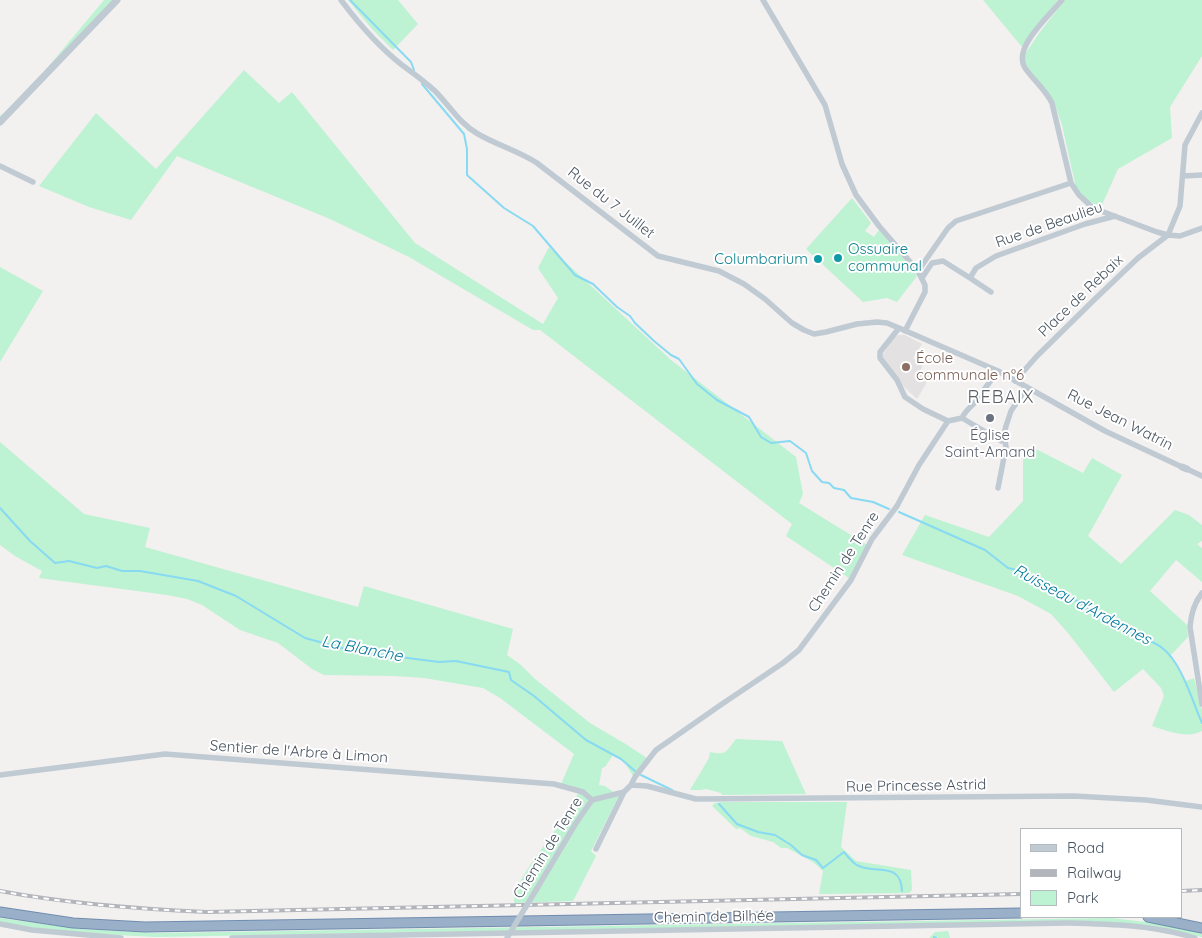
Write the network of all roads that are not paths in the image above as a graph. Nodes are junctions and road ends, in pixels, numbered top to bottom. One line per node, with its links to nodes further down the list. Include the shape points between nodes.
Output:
1 (117, 0): 6 (street)
2 (341, 0): 19 (street, Rue du 7 Juillet, via 378,44 421,78 476,134 537,163 658,256 719,271 744,284 792,323 814,334 877,322)
3 (763, 0): 15 (street, via 825,105 842,164 856,195)
4 (1062, 0): 11 (street, via 1024,46 1021,56 1052,103)
5 (1201, 117): 9 (street, via 1185,144)
6 (0, 122)
7 (0, 166): 10 (street)
8 (1202, 175): 9 (street)
9 (1183, 176): 14 (street, via 1180,206)
10 (33, 182)
11 (1071, 183): 12 (street, via 1078,195 1093,208); 15 (street, via 956,221)
12 (1116, 216): 14 (street); 17 (street, Rue de Beaulieu, via 1084,224 996,256 976,268)
13 (1202, 228): 14 (street, via 1180,236)
14 (1168, 235): 22 (street, Place de Rebaix, via 1096,298)
15 (918, 270): 16 (street)
16 (922, 278): 17 (street, via 932,263 943,261); 20 (street, via 925,292)
17 (970, 278): 18 (street)
18 (990, 292)
19 (899, 328): 20 (street, Rue du 7 Juillet); 25 (street, via 880,352 880,358 905,397)
20 (905, 331): 21 (street)
21 (998, 371): 22 (street); 24 (street)
22 (1016, 381): 23 (street)
23 (1027, 387): 26 (street, via 1011,411); 27 (street, Rue Jean Watrin, via 1105,431)
24 (962, 418): 25 (street); 26 (street, via 1001,441)
25 (948, 420): 32 (street, Chemin de Tenre, via 897,506 872,539 851,580 800,650 656,750)
26 (1005, 439): 28 (street)
27 (1202, 476)
28 (998, 488)
29 (1202, 593): 30 (street, via 1194,604 1190,627)
30 (1202, 704)
31 (0, 775): 34 (street, Sentier de l'Arbre à Limon, via 165,754 554,784 583,792)
32 (632, 785): 33 (street, Chemin de Tenre); 35 (street, Rue Princesse Astrid, via 696,800 1074,796)
33 (624, 792): 34 (street, Chemin de Tenre); 36 (street, Chemin de Tenre)
34 (592, 800): 45 (street, Chemin de Tenre, bridge)
35 (1202, 807)
36 (596, 849)
37 (0, 912): 38 (highway, via 73,923 145,927)
38 (1020, 913)
39 (1153, 918): 41 (highway)
40 (0, 924): 43 (street)
41 (1202, 928)
42 (542, 935): 44 (street, Chemin de Bilhée); 46 (street, Chemin de Bilhée, via 1067,923 1145,928)
43 (121, 938)
44 (232, 938)
45 (507, 938)
46 (1195, 938)

